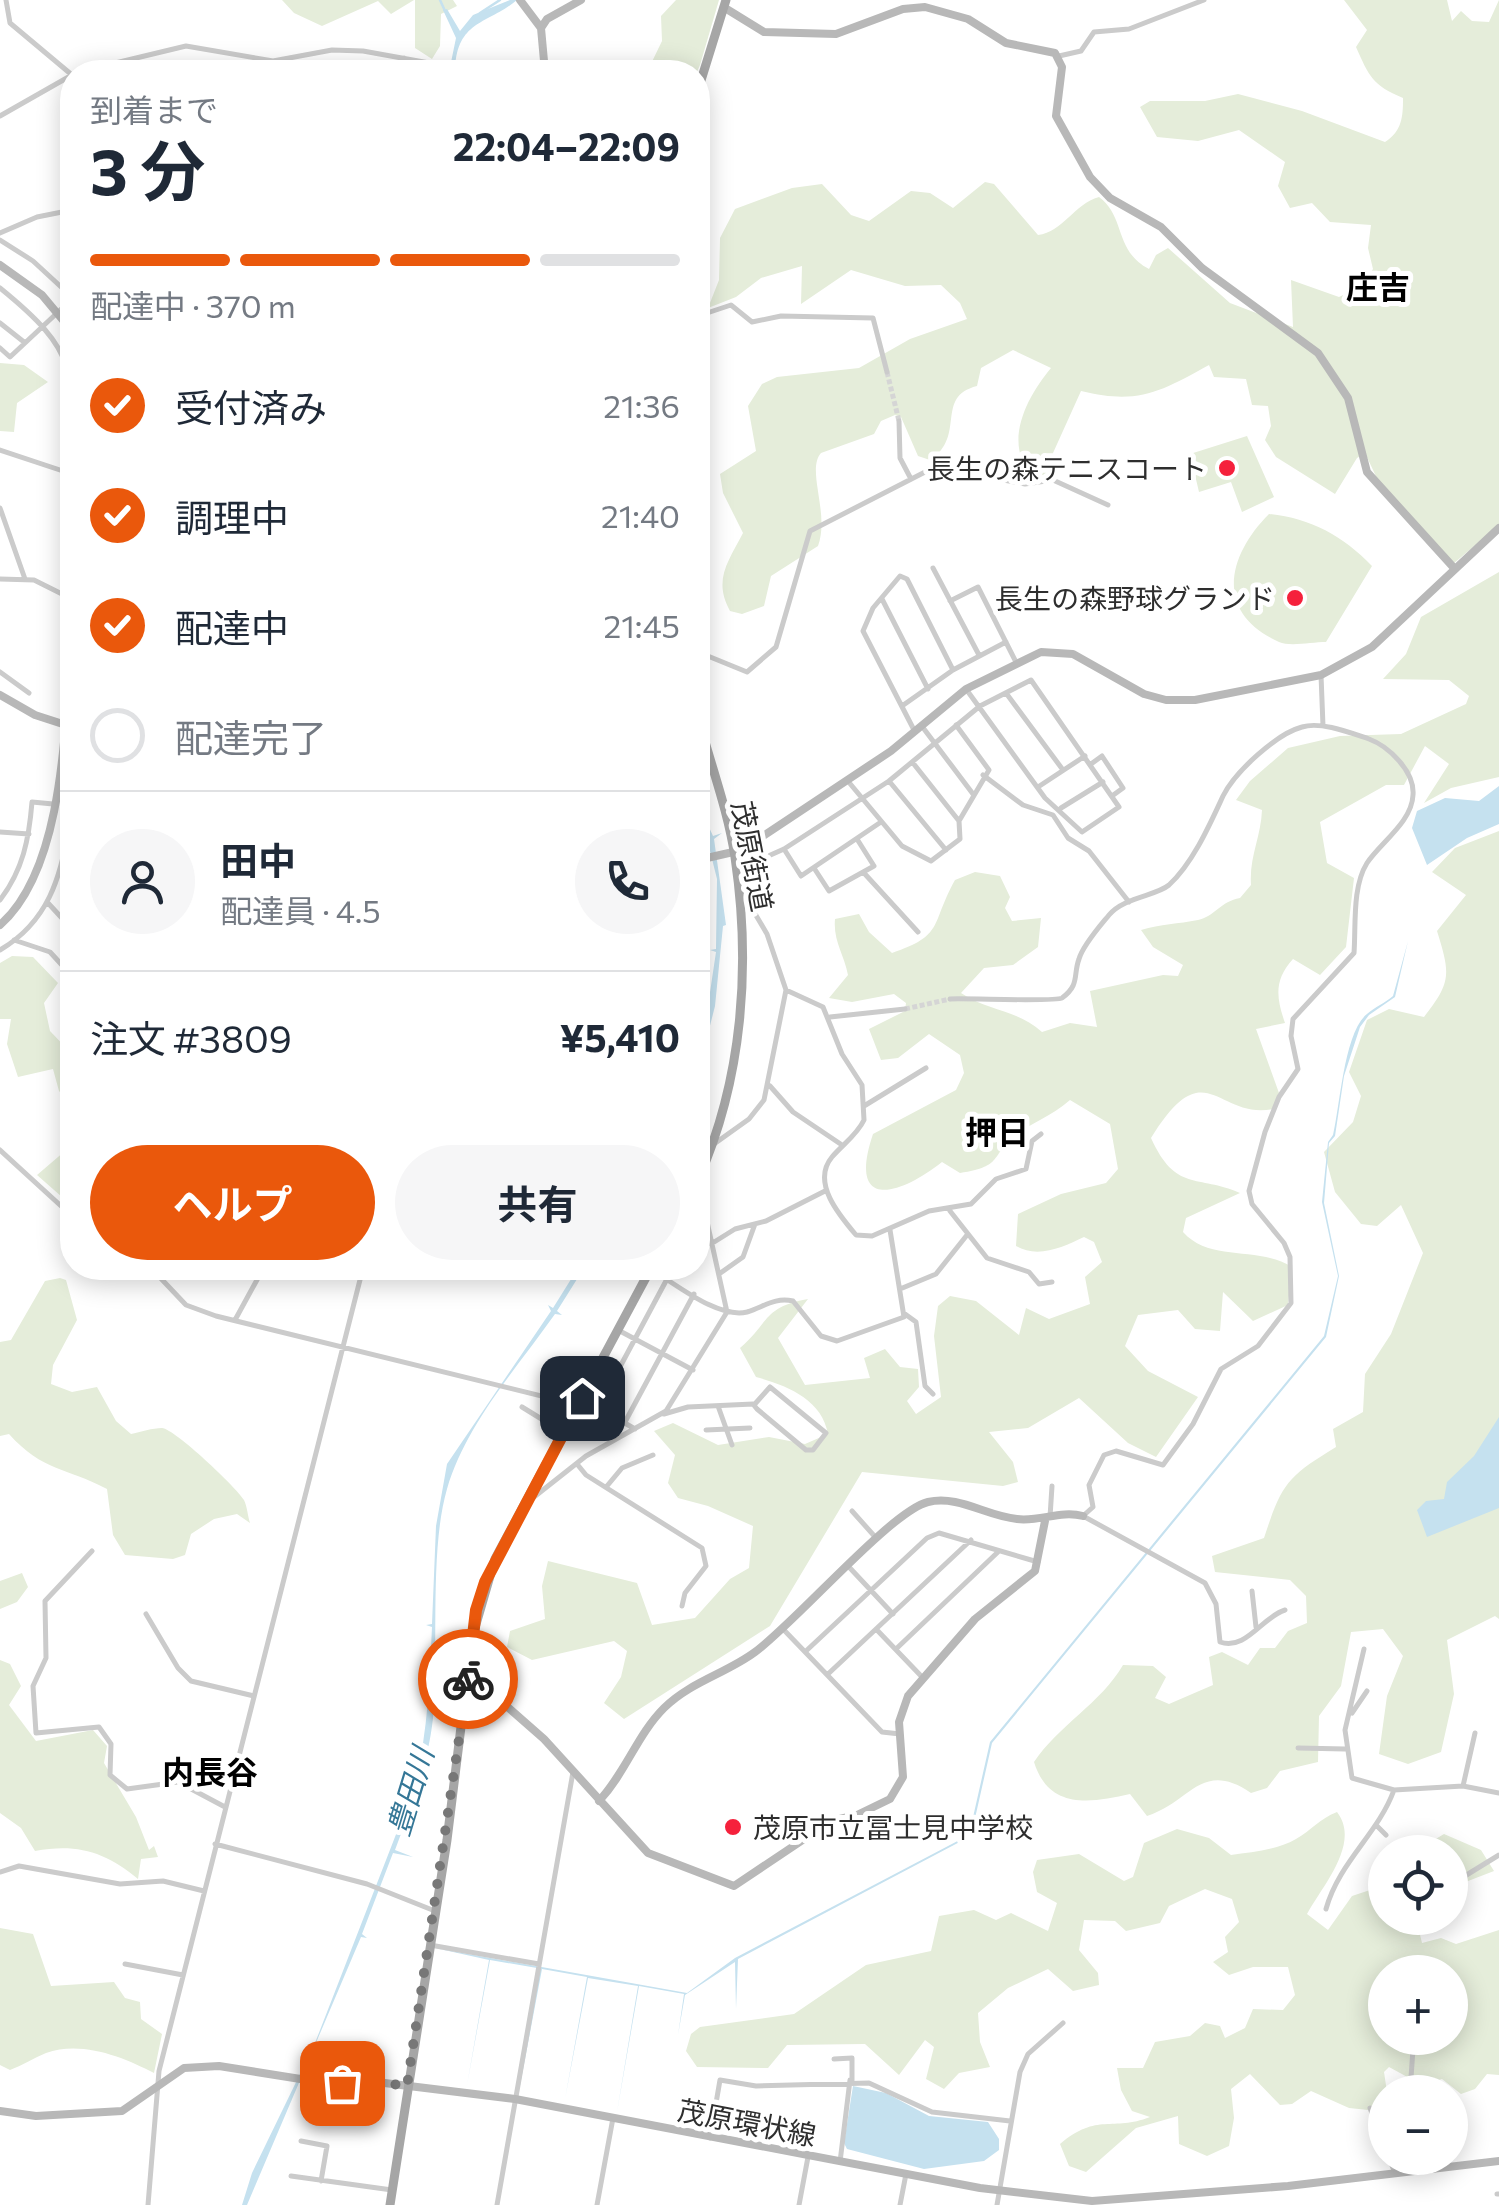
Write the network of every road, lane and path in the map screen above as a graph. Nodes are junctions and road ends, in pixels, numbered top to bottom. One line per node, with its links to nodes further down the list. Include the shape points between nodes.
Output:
1 (6, 0): 16 (street, via 10,23)
2 (520, 0): 7 (street)
3 (581, 0): 7 (street)
4 (1204, 0): 8 (street, via 1128,30 1094,32 1082,51)
5 (920, 3): 6 (street, via 836,34 764,32); 8 (street, via 962,16 1006,42)
6 (725, 4): 15 (main road)
7 (541, 28): 14 (street)
8 (1059, 56): 40 (street, via 1056,116 1090,178 1318,352 1348,398 1367,472)
9 (404, 58): 12 (street, via 332,50); 13 (street)
10 (130, 60): 11 (street, via 186,46)
11 (262, 60)
12 (283, 60)
13 (414, 60)
14 (544, 60)
15 (707, 60)
16 (60, 63)
17 (60, 82): 18 (street)
18 (0, 116)
19 (60, 212): 20 (street)
20 (0, 236): 22 (street)
21 (0, 265): 24 (street)
22 (60, 287)
23 (0, 288): 27 (street)
24 (59, 311): 27 (street)
25 (710, 312): 31 (street, via 731,304 752,322 873,318)
26 (0, 323): 28 (street)
27 (44, 325): 28 (street); 30 (street)
28 (24, 342): 29 (street, via 10,356)
29 (0, 348)
30 (60, 348)
31 (887, 372)
32 (898, 422): 35 (street, via 900,458)
33 (0, 450): 34 (street)
34 (60, 470)
35 (911, 479): 36 (street, via 939,468 1024,484 1053,480); 48 (street, via 810,531 767,658 747,672)
36 (1108, 505)
37 (0, 508): 41 (street)
38 (1499, 528): 40 (street)
39 (934, 568): 45 (street)
40 (1454, 568): 52 (street, via 1372,647)
41 (25, 578): 42 (street); 43 (street)
42 (0, 579)
43 (60, 594)
44 (882, 599): 50 (street, via 900,576 907,579); 53 (street); 58 (street, via 863,631)
45 (950, 601): 46 (street, via 978,587); 47 (street)
46 (1006, 642): 47 (street); 49 (street)
47 (978, 655): 50 (street)
48 (710, 657)
49 (1016, 662): 52 (street, via 1051,650 1074,654 1166,700); 54 (street)
50 (953, 670): 53 (street)
51 (0, 672): 55 (street)
52 (1322, 675): 62 (street)
53 (928, 689): 58 (street)
54 (966, 689): 59 (street); 63 (street)
55 (29, 693)
56 (1006, 693): 59 (street); 65 (street, via 1031,680); 69 (street)
57 (0, 695): 60 (street)
58 (902, 706): 63 (street)
59 (980, 706): 61 (street); 75 (street)
60 (60, 723)
61 (956, 724): 64 (street); 71 (street, via 989,770)
62 (1323, 726): 98 (street, via 1302,727 1255,759 1226,791 1216,818 1169,885); 163 (street, via 1386,746 1414,794 1368,863 1356,903 1354,953 1292,1019 1298,1069 1280,1097 1250,1184 1252,1204 1290,1257 1291,1303 1258,1346 1222,1369 1163,1465 1112,1450 1104,1456 1089,1485 1093,1507)
63 (917, 727): 64 (street); 72 (street)
64 (934, 744): 66 (street); 76 (street)
65 (1085, 756): 67 (street); 69 (street)
66 (912, 762): 73 (street); 82 (street)
67 (1091, 764): 74 (street); 77 (street, via 1102,756 1123,788)
68 (710, 767): 91 (main road, 茂原街道)
69 (1063, 770): 75 (street)
70 (60, 771): 79 (street)
71 (983, 776): 76 (street); 98 (street, via 1023,805 1053,814)
72 (847, 780): 78 (street); 88 (street)
73 (888, 781): 78 (street); 90 (street)
74 (1102, 782): 77 (street); 80 (street)
75 (1038, 787): 80 (street)
76 (973, 794): 82 (street)
77 (1112, 796): 80 (street, via 1119,807 1082,832)
78 (862, 799): 81 (street); 89 (street)
79 (54, 804): 83 (street); 86 (street, via 32,802)
80 (1061, 808)
81 (881, 822): 87 (street); 90 (street, via 907,850 931,862)
82 (959, 822): 90 (street, via 960,839)
83 (50, 827): 84 (street); 101 (street, via 36,880)
84 (60, 827)
85 (0, 832): 86 (street)
86 (29, 834): 97 (street)
87 (856, 838): 93 (street); 94 (street, via 874,866)
88 (756, 840): 89 (street, via 766,857); 91 (street)
89 (784, 849): 93 (street, via 796,874)
90 (946, 850)
91 (731, 855): 92 (street); 96 (main road, 茂原街道)
92 (710, 858)
93 (814, 868): 94 (street, via 829,891)
94 (864, 872): 102 (street)
95 (60, 874): 99 (street)
96 (738, 887): 106 (street, via 768,934); 114 (main road, 茂原街道, via 744,930 739,1020)
97 (0, 900)
98 (1129, 902): 107 (street, via 1111,911 1078,959 1078,981 1058,1000)
99 (48, 903): 100 (street); 103 (street)
100 (60, 916)
101 (0, 926)
102 (918, 932)
103 (14, 940): 104 (street); 105 (street, via 50,952)
104 (0, 950)
105 (60, 963)
106 (786, 990): 109 (street, via 815,1000); 111 (street)
107 (950, 999)
108 (905, 1008): 109 (street)
109 (830, 1017): 112 (street, via 862,1085)
110 (926, 1068): 112 (street)
111 (769, 1083): 114 (street, via 757,1112); 115 (street, via 793,1112)
112 (864, 1106): 115 (street, via 861,1127)
113 (1042, 1134): 120 (street, via 1032,1141 1026,1170 996,1179 971,1204)
114 (714, 1144): 117 (main road, 茂原街道)
115 (843, 1146): 118 (street, via 825,1169)
116 (0, 1150): 119 (street)
117 (710, 1153)
118 (825, 1192): 121 (street); 122 (street, via 856,1235)
119 (60, 1205)
120 (950, 1211): 122 (street, via 929,1211); 123 (street)
121 (755, 1224): 124 (street); 125 (street, via 743,1257)
122 (890, 1230): 133 (street)
123 (967, 1235): 132 (street, via 987,1258 1029,1272 1039,1284); 133 (street, via 936,1274)
124 (710, 1245): 125 (street)
125 (720, 1274): 135 (street)
126 (162, 1280): 137 (street, via 186,1304)
127 (257, 1280): 137 (street)
128 (359, 1280): 140 (street)
129 (644, 1280): 138 (main road)
130 (666, 1280): 139 (street)
131 (669, 1280): 134 (street)
132 (1052, 1282)
133 (900, 1289): 136 (street)
134 (694, 1294): 135 (street); 141 (street)
135 (727, 1312): 136 (street, via 794,1300 821,1336 838,1341); 142 (street)
136 (905, 1314): 143 (street, via 916,1322 925,1386)
137 (235, 1320): 140 (street)
138 (618, 1330): 139 (street); 144 (main road)
139 (636, 1339): 141 (street); 148 (street)
140 (342, 1345): 144 (street); 187 (street)
141 (662, 1352): 142 (street); 150 (street)
142 (692, 1370): 149 (street)
143 (933, 1394)
144 (580, 1402): 148 (street); 155 (main road)
145 (754, 1405): 145 (street, via 806,1450 826,1433 770,1386); 146 (street)
146 (718, 1406): 149 (street); 154 (street)
147 (522, 1407): 155 (street)
148 (598, 1408): 150 (street)
149 (662, 1414): 152 (street)
150 (625, 1422): 152 (street)
151 (750, 1428): 154 (street)
152 (636, 1429): 158 (street)
153 (706, 1430): 154 (street)
154 (727, 1430): 156 (street)
155 (564, 1432): 161 (main road)
156 (732, 1445)
157 (654, 1455): 159 (street, via 622,1468)
158 (577, 1464): 159 (street); 161 (street)
159 (606, 1486): 173 (street, via 702,1548 706,1566)
160 (1052, 1486): 164 (street)
161 (526, 1502): 183 (main road, via 485,1582)
162 (852, 1511): 165 (street)
163 (1083, 1516): 164 (street); 177 (street, via 1205,1583 1216,1604 1220,1642 1244,1640)
164 (1048, 1519): 165 (street, via 1011,1519 942,1500 916,1506); 169 (street)
165 (878, 1540): 170 (street)
166 (971, 1540): 167 (street); 171 (street, via 939,1533 927,1538); 176 (street)
167 (999, 1551): 169 (street); 180 (street)
168 (92, 1552): 198 (street, via 45,1601 45,1664 33,1686 36,1733 99,1726 111,1744 110,1775 127,1789 178,1782)
169 (1040, 1562): 185 (street, via 1026,1582 974,1619)
170 (848, 1567): 171 (street); 178 (street)
171 (871, 1590): 176 (street); 182 (street)
172 (1252, 1591): 177 (street)
173 (682, 1606)
174 (1286, 1610): 177 (street)
175 (146, 1614): 187 (street, via 191,1681)
176 (892, 1614): 179 (street)
177 (1256, 1627)
178 (783, 1629): 182 (street); 197 (street, via 666,1706)
179 (876, 1629): 180 (street); 184 (street)
180 (896, 1649): 185 (street)
181 (1364, 1649): 188 (street)
182 (806, 1651): 184 (street)
183 (469, 1673): 193 (street); 207 (main road)
184 (828, 1674): 190 (street, via 882,1732)
185 (923, 1678): 190 (street, via 902,1709)
186 (1367, 1691): 188 (street)
187 (254, 1696): 198 (street)
188 (1348, 1719): 192 (street)
189 (1475, 1733): 194 (street)
190 (901, 1734): 197 (street, via 903,1777 890,1799 832,1821 734,1886 658,1860)
191 (1298, 1748): 192 (street)
192 (1345, 1749): 195 (street, via 1352,1778)
193 (573, 1772): 197 (street); 210 (street)
194 (1463, 1786): 195 (street); 196 (street)
195 (1394, 1790): 199 (street)
196 (1499, 1792)
197 (599, 1801)
198 (225, 1807): 201 (street)
199 (1376, 1825): 200 (street); 206 (street, via 1342,1871)
200 (1385, 1835)
201 (215, 1844): 205 (street); 207 (street, via 367,1884)
202 (1499, 1855): 204 (street)
203 (0, 1872): 205 (street, via 19,1866)
204 (1468, 1874)
205 (204, 1891): 211 (street)
206 (1326, 1908)
207 (435, 1910): 208 (main road)
208 (430, 1944): 210 (street); 215 (main road)
209 (125, 1964): 211 (street)
210 (539, 1964): 217 (street)
211 (183, 1975): 216 (street)
212 (1063, 2023): 220 (street, via 1028,2054)
213 (834, 2059): 214 (street, via 852,2058)
214 (851, 2080): 220 (street, via 886,2088 932,2112); 221 (street, via 756,2086 720,2080); 224 (street)
215 (407, 2086): 216 (street, 茂原環状線, via 202,2067 184,2068); 217 (street, 茂原環状線); 230 (main road)
216 (157, 2087): 218 (street, 茂原環状線, via 122,2111); 232 (street)
217 (515, 2099): 219 (street, 茂原環状線); 234 (street)
218 (0, 2111)
219 (613, 2118): 221 (street, 茂原環状線); 235 (street)
220 (1010, 2121): 231 (street)
221 (710, 2138): 223 (street, 茂原環状線)
222 (301, 2142): 229 (street, via 327,2146)
223 (808, 2157): 224 (street, 茂原環状線); 236 (street)
224 (840, 2162): 226 (street, 茂原環状線)
225 (1499, 2162): 228 (street, 茂原環状線)
226 (906, 2174): 231 (street, 茂原環状線); 237 (street)
227 (290, 2176): 229 (street)
228 (1396, 2176): 231 (street, 茂原環状線, via 1132,2200)
229 (320, 2181): 230 (street)
230 (392, 2190): 233 (main road)
231 (999, 2191): 238 (street)
232 (148, 2205)
233 (390, 2205)
234 (497, 2205)
235 (598, 2205)
236 (800, 2205)
237 (900, 2205)
238 (997, 2205)

